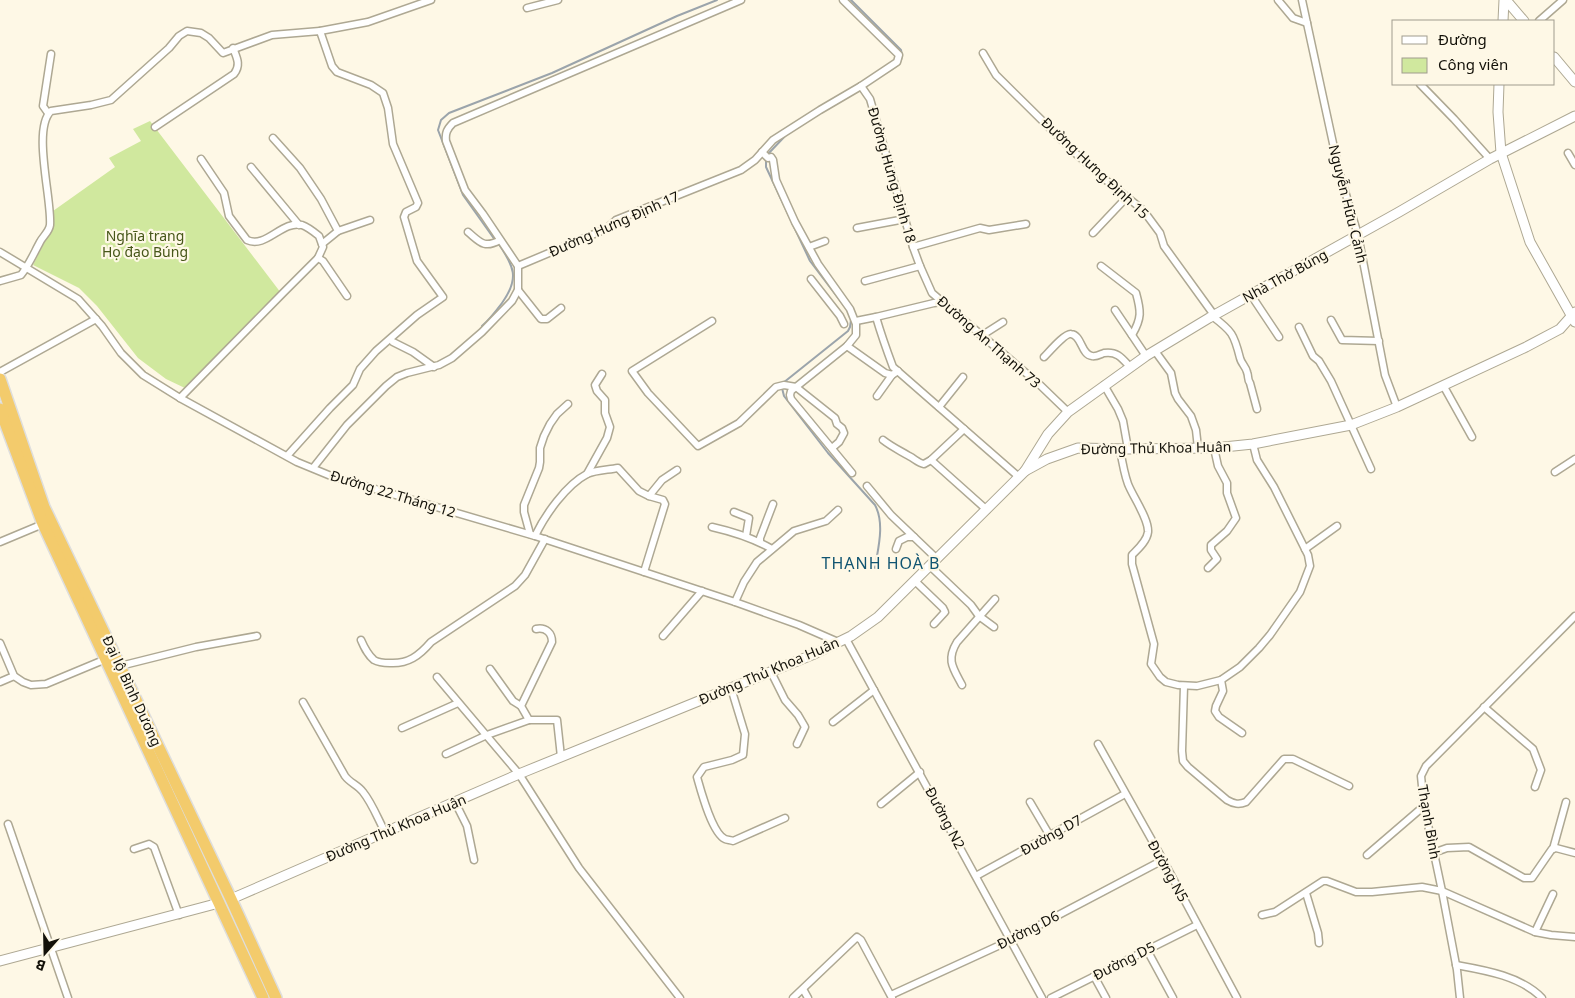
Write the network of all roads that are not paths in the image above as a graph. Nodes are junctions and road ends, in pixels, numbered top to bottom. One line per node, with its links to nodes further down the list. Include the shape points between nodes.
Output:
1 (431, 0): 15 (street, via 368,22)
2 (558, 0): 9 (street)
3 (740, 0): 45 (street, via 452,123 446,131 446,141 465,190)
4 (843, 0): 23 (street, Đường Hưng Định 17, via 899,55 896,62)
5 (1278, 0): 14 (street, via 1293,18)
6 (1302, 0): 14 (street, Nguyễn Hữu Cảnh)
7 (1505, 0): 11 (main road); 12 (main road)
8 (1563, 0): 13 (street)
9 (538, 2): 10 (street)
10 (527, 8)
11 (1503, 20)
12 (1523, 20)
13 (1540, 20)
14 (1307, 23): 44 (street, Nguyễn Hữu Cảnh, via 1339,170)
15 (320, 31): 16 (street, via 272,35); 112 (street, via 337,72 383,93 393,144 418,203 404,217 416,259 443,297 376,351 360,369 354,385)
16 (233, 48): 24 (street, via 223,53 202,33 187,32 111,100); 26 (street, via 238,64 234,74)
17 (983, 53): 35 (street, Đường Hưng Định 15, via 996,75 1074,152)
18 (51, 54): 24 (street, via 44,106)
19 (1555, 57): 20 (main road)
20 (1575, 82)
21 (1421, 85): 32 (street)
22 (1499, 85): 30 (main road)
23 (861, 86): 28 (street, Đường Hưng Định 17, via 772,140); 36 (street, Đường Hưng Định 18, via 870,99)
24 (48, 113): 55 (street, via 43,130 50,224)
25 (1575, 116): 30 (main road, Nhà Thờ Búng)
26 (155, 128)
27 (273, 138): 41 (street, via 300,168)
28 (762, 152): 48 (street, via 773,160 776,180); 52 (street, Đường Hưng Định 17, via 741,170 616,220 606,229)
29 (1568, 152): 33 (street)
30 (1501, 153): 32 (main road, Nhà Thờ Búng); 68 (main road, via 1530,242)
31 (201, 159): 39 (street, via 224,193 229,216 248,240 261,241 292,224)
32 (1490, 159): 44 (main road, Nhà Thờ Búng)
33 (1575, 164)
34 (250, 167): 39 (street)
35 (1127, 197): 43 (street); 66 (street, Đường Hưng Định 15, via 1143,210)
36 (905, 219): 40 (street); 49 (street, Đường Hưng Định 18)
37 (370, 220): 41 (street)
38 (1026, 224): 49 (street, via 990,230 980,228)
39 (299, 225): 47 (street, via 319,236)
40 (857, 228)
41 (338, 231): 47 (street)
42 (468, 232): 45 (street, via 483,244)
43 (1093, 233)
44 (1358, 236): 60 (main road, Nhà Thờ Búng); 79 (street, Nguyễn Hữu Cảnh)
45 (497, 241): 52 (street)
46 (825, 241): 48 (street)
47 (322, 244): 51 (street)
48 (809, 247): 65 (street)
49 (913, 247): 53 (street, Đường Hưng Định 18)
50 (0, 252): 55 (street, Đường 22 Tháng 12)
51 (318, 258): 61 (street); 96 (street)
52 (518, 266): 59 (street)
53 (920, 266): 58 (street); 62 (street, Đường An Thạnh 73, via 932,293)
54 (1101, 266): 76 (street, via 1136,293 1140,313)
55 (26, 267): 57 (street, via 21,275); 69 (street, Đường 22 Tháng 12, via 78,299)
56 (811, 279): 65 (street)
57 (0, 281)
58 (865, 281)
59 (518, 290): 63 (street, via 541,319 546,319); 85 (street, via 512,301 475,340)
60 (1251, 295): 66 (main road, Nhà Thờ Búng); 78 (street)
61 (347, 296)
62 (942, 302): 67 (street); 77 (street, Đường An Thạnh 73)
63 (560, 308)
64 (1115, 310): 76 (street)
65 (846, 312): 70 (street); 74 (street)
66 (1213, 315): 82 (main road, Nhà Thờ Búng); 101 (street, Đường Hưng Định 15, via 1235,338)
67 (876, 317): 70 (street); 88 (street)
68 (1574, 317): 93 (main road, Đường Thủ Khoa Huân, via 1560,329 1526,347)
69 (96, 319): 87 (street); 96 (street, Đường 22 Tháng 12, via 121,353 143,374)
70 (856, 320): 81 (street, via 856,335)
71 (1331, 320): 79 (street, via 1342,340)
72 (712, 321): 94 (street, via 632,371 648,393 698,446 739,423 776,387)
73 (1003, 322): 77 (street)
74 (844, 324)
75 (1299, 327): 103 (street, via 1313,356 1331,381)
76 (1132, 335): 83 (street)
77 (982, 336): 102 (street, Đường An Thạnh 73)
78 (1280, 337)
79 (1379, 341): 99 (street, Nguyễn Hữu Cảnh, via 1385,375)
80 (393, 342): 85 (street)
81 (848, 346): 88 (street, via 885,373); 94 (street)
82 (1155, 351): 83 (main road, Nhà Thờ Búng); 109 (street, via 1173,378 1178,399 1191,416)
83 (1146, 356): 86 (main road, Nhà Thờ Búng)
84 (1044, 357): 86 (street, via 1071,334 1090,356 1115,353)
85 (434, 367): 115 (street, via 397,377 347,426)
86 (1130, 367): 92 (main road, Nhà Thờ Búng)
87 (0, 372)
88 (895, 373): 95 (street); 98 (street)
89 (602, 374): 120 (street, via 595,385 605,400 605,414 610,427)
90 (963, 377): 98 (street)
91 (0, 379): 158 (highway, Đại lộ Bình Dương, via 44,507)
92 (1104, 385): 102 (main road, Nhà Thờ Búng); 111 (street, via 1123,421)
93 (1443, 385): 99 (main road, Đường Thủ Khoa Huân); 105 (street)
94 (796, 388): 108 (street, via 790,395 791,399); 108 (street, via 835,418 844,430)
95 (877, 396)
96 (180, 398): 112 (street, Đường 22 Tháng 12)
97 (568, 404): 131 (street, via 550,424 524,505)
98 (939, 407): 104 (street)
99 (1396, 407): 103 (main road, Đường Thủ Khoa Huân)
100 (0, 409): 128 (highway, Đại lộ Bình Dương)
101 (1257, 409)
102 (1068, 412): 121 (main road, Nhà Thờ Búng, via 1048,434)
103 (1351, 425): 107 (main road, Đường Thủ Khoa Huân); 116 (street)
104 (964, 429): 114 (street); 121 (street)
105 (1472, 437)
106 (883, 440): 114 (street, via 920,464)
107 (1254, 444): 110 (main road, Đường Thủ Khoa Huân); 137 (street, via 1257,460)
108 (832, 448): 119 (street)
109 (1198, 448): 110 (main road, Đường Thủ Khoa Huân); 111 (main road, Đường Thủ Khoa Huân)
110 (1214, 448): 141 (street, via 1236,518 1211,545 1217,559)
111 (1124, 449): 121 (main road, Đường Thủ Khoa Huân, via 1078,448 1047,459); 166 (street, via 1127,483 1148,530 1132,555 1132,564 1154,644 1152,664 1166,682)
112 (287, 456): 115 (street, Đường 22 Tháng 12)
113 (1575, 459): 118 (street)
114 (931, 460): 126 (street)
115 (313, 468): 131 (street, Đường 22 Tháng 12, via 350,482)
116 (1371, 468)
117 (677, 470): 123 (street, via 662,480)
118 (1555, 472)
119 (852, 473)
120 (587, 474): 123 (street, via 618,468); 131 (street, via 564,492)
121 (1022, 474): 126 (main road, Đường Thủ Khoa Huân)
122 (867, 486): 133 (street)
123 (649, 496): 142 (street, via 663,500 664,504)
124 (773, 504): 136 (street)
125 (838, 510): 138 (street, via 826,521 794,531)
126 (987, 510): 140 (main road, Đường Thủ Khoa Huân)
127 (734, 512): 132 (street, via 749,518)
128 (43, 524): 135 (street); 157 (highway, Đại lộ Bình Dương)
129 (1337, 526): 137 (street)
130 (712, 527): 132 (street)
131 (532, 535): 134 (street, Đường 22 Tháng 12)
132 (746, 536): 136 (street)
133 (914, 537): 139 (street, via 899,541); 140 (street)
134 (545, 539): 142 (street, Đường 22 Tháng 12); 154 (street, via 515,586 431,642 414,658 404,662 379,662 366,651)
135 (0, 542)
136 (760, 542): 138 (street)
137 (1305, 548): 163 (street, via 1310,566 1300,592 1259,648)
138 (772, 549): 146 (street, via 749,572)
139 (896, 549)
140 (934, 563): 143 (main road, Đường Thủ Khoa Huân); 147 (street)
141 (1208, 568)
142 (644, 572): 144 (street, Đường 22 Tháng 12)
143 (915, 581): 149 (street, via 945,612); 155 (main road, Đường Thủ Khoa Huân, via 878,617)
144 (702, 591): 146 (street, Đường 22 Tháng 12); 153 (street)
145 (995, 599): 147 (street)
146 (735, 602): 155 (street, Đường 22 Tháng 12)
147 (979, 616): 150 (street); 165 (street, via 951,653)
148 (1575, 616): 172 (street, Thạnh Bình)
149 (934, 624)
150 (994, 627)
151 (536, 629): 171 (street, via 547,630 552,642)
152 (257, 636): 158 (street)
153 (663, 636)
154 (361, 640)
155 (842, 640): 160 (main road, Đường Thủ Khoa Huân); 168 (street, Đường N2)
156 (0, 643): 161 (street)
157 (106, 659): 161 (street, via 41,685 27,684); 208 (highway, Đại lộ Bình Dương)
158 (120, 666): 207 (highway, Đại lộ Bình Dương)
159 (490, 669): 171 (street)
160 (771, 672): 167 (main road, Đường Thủ Khoa Huân); 178 (street, via 805,727)
161 (14, 676): 164 (street)
162 (436, 677): 170 (street)
163 (1221, 680): 166 (street); 176 (street, via 1223,691 1215,711 1218,717)
164 (0, 682)
165 (962, 685)
166 (1184, 686): 184 (street, via 1183,761 1227,800 1234,804 1246,802 1284,759 1293,759)
167 (731, 688): 181 (main road, Đường Thủ Khoa Huân); 192 (street, via 745,734 743,755 704,767 697,777 704,805 726,840)
168 (874, 690): 174 (street); 182 (street, Đường N2)
169 (303, 702): 194 (street, via 345,776 365,794)
170 (458, 703): 175 (street); 177 (street)
171 (521, 706): 173 (street)
172 (1484, 707): 185 (street, via 1533,749 1541,770); 191 (street, Thạnh Bình, via 1426,766 1421,776)
173 (529, 720): 177 (street); 181 (street, via 557,720)
174 (833, 722)
175 (402, 728)
176 (1242, 733)
177 (487, 736): 180 (street); 183 (street)
178 (797, 744)
179 (1098, 744): 186 (street, Đường N5)
180 (446, 754)
181 (561, 757): 183 (main road, Đường Thủ Khoa Huân)
182 (920, 772): 190 (street); 203 (street, Đường N2)
183 (520, 774): 187 (main road, Đường Thủ Khoa Huân); 226 (street, via 579,868)
184 (1349, 786)
185 (1535, 787)
186 (1125, 794): 195 (street, Đường D7); 202 (street, Đường N5)
187 (455, 802): 194 (main road, Đường Thủ Khoa Huân); 201 (street, via 467,826)
188 (1030, 802): 195 (street)
189 (1566, 802): 196 (street)
190 (881, 804)
191 (1424, 806): 198 (street, Thạnh Bình); 200 (street)
192 (785, 818)
193 (8, 824): 216 (street)
194 (385, 832): 207 (main road, Đường Thủ Khoa Huân)
195 (1050, 836): 203 (street, Đường D7)
196 (1553, 848): 198 (street, via 1529,879 1469,847 1447,848); 199 (street)
197 (134, 849): 209 (street, via 149,844 154,847)
198 (1433, 853): 204 (street, Thạnh Bình)
199 (1575, 853)
200 (1367, 855)
201 (474, 860)
202 (1163, 860): 211 (street, Đường N5); 214 (street, Đường D6)
203 (976, 876): 214 (street, Đường N2)
204 (1442, 891): 205 (street, via 1422,887 1356,892 1324,881); 212 (street); 219 (street, Thạnh Bình)
205 (1306, 893): 210 (street, via 1275,912); 215 (street)
206 (1553, 894): 212 (street)
207 (231, 899): 208 (highway); 225 (highway, Đại lộ Bình Dương)
208 (219, 903): 209 (main road); 224 (highway, Đại lộ Bình Dương)
209 (179, 915): 216 (main road)
210 (1262, 915)
211 (1197, 925): 217 (street, Đường D5); 233 (street, Đường N5)
212 (1534, 932): 213 (street)
213 (1575, 937)
214 (1010, 940): 222 (street, Đường D6); 229 (street, Đường N2)
215 (1319, 944)
216 (52, 947): 218 (main road); 223 (street)
217 (1147, 950): 220 (street, Đường D5); 232 (street)
218 (0, 961)
219 (1456, 965): 234 (street, Thạnh Bình); 235 (street, via 1494,972)
220 (1094, 976): 230 (street, Đường D5); 231 (street)
221 (803, 989): 222 (street, via 853,939 858,938); 227 (street); 228 (street)
222 (891, 997)
223 (68, 998)
224 (263, 998)
225 (276, 998)
226 (680, 998)
227 (793, 998)
228 (808, 998)
229 (1042, 998)
230 (1051, 998)
231 (1106, 998)
232 (1173, 998)
233 (1237, 998)
234 (1460, 998)
235 (1542, 998)

